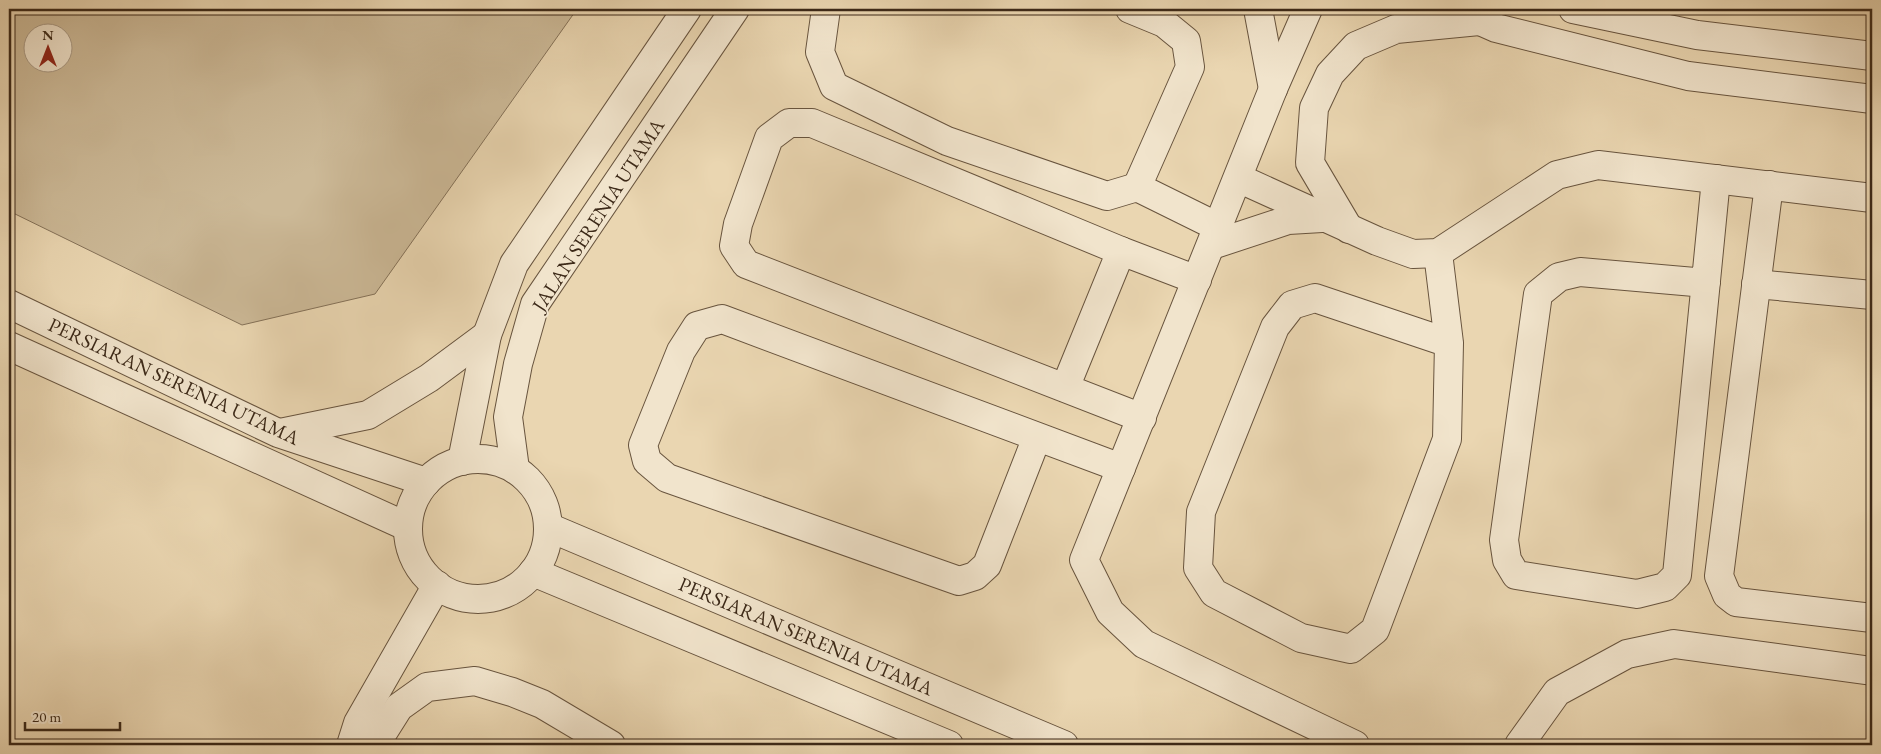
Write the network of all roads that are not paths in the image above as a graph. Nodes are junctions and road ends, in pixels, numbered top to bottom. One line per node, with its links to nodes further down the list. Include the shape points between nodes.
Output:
1 (687, 9): 27 (street, JALAN SERENIA UTAMA, via 514,264)
2 (735, 9): 36 (street, JALAN SERENIA UTAMA, via 535,304 518,364 508,418)
3 (826, 9): 15 (street, via 820,52 834,86 946,141 1107,196)
4 (1130, 9): 15 (street, via 1164,23 1186,41 1190,67)
5 (1258, 9): 11 (street)
6 (1308, 9): 11 (street)
7 (1453, 9): 9 (street)
8 (1573, 9): 10 (street, via 1697,35)
9 (1481, 21): 12 (street, via 1496,28 1688,76); 18 (street, via 1396,30 1356,46 1330,74 1314,108 1310,163)
10 (1872, 56)
11 (1273, 88): 13 (street)
12 (1872, 99)
13 (1238, 178): 18 (street); 19 (street)
14 (1716, 179): 16 (street); 21 (street, via 1598,165 1557,176); 23 (street)
15 (1137, 186): 19 (street)
16 (1769, 186): 17 (street); 24 (street)
17 (1872, 198)
18 (1337, 223): 19 (street, via 1288,220); 21 (street, via 1413,254)
19 (1215, 236): 22 (street)
20 (1121, 251): 22 (street); 30 (street); 30 (street, via 812,123 788,123 770,138 738,224 734,246 746,264)
21 (1438, 253): 28 (street)
22 (1197, 280): 31 (street)
23 (1706, 283): 23 (street, via 1678,574 1665,587 1637,594 1516,574 1507,560 1504,540 1538,294 1559,277 1580,272)
24 (1756, 284): 25 (street); 42 (street, via 1719,576 1727,595 1736,602)
25 (1872, 295)
26 (9, 304): 32 (street, PERSIARAN SERENIA UTAMA)
27 (488, 335): 32 (street, via 429,378 368,415); 34 (street, JALAN SERENIA UTAMA)
28 (1449, 343): 28 (street, via 1447,438 1375,630 1352,649 1301,638 1214,593 1198,568 1201,512 1275,327 1292,305 1315,298)
29 (9, 346): 38 (street, PERSIARAN SERENIA UTAMA)
30 (1065, 388): 31 (street)
31 (1142, 418): 35 (street)
32 (278, 433): 37 (street, PERSIARAN SERENIA UTAMA)
33 (1037, 437): 33 (street, via 722,319 697,326 682,350 643,445 646,461 667,478 959,581 975,576 987,564); 35 (street)
34 (462, 461): 36 (street, via 489,460); 37 (street, via 442,469)
35 (1121, 468): 50 (street, via 1084,560 1110,612 1144,644)
36 (514, 469): 39 (street, via 539,494 546,510)
37 (426, 482): 38 (street, via 414,503)
38 (408, 527): 41 (street, via 411,549 421,569)
39 (548, 527): 40 (street, via 547,544); 49 (street, PERSIARAN SERENIA UTAMA)
40 (533, 572): 41 (street, via 517,587 498,596 476,599 455,595); 48 (street)
41 (437, 585): 45 (street, via 358,723)
42 (1872, 618)
43 (1872, 671): 44 (street, via 1674,644 1627,654 1557,692)
44 (1528, 743)
45 (351, 745)
46 (375, 745): 47 (street, via 400,707 427,687 475,680 542,704)
47 (611, 745)
48 (949, 745)
49 (1064, 745)
50 (1355, 745)

